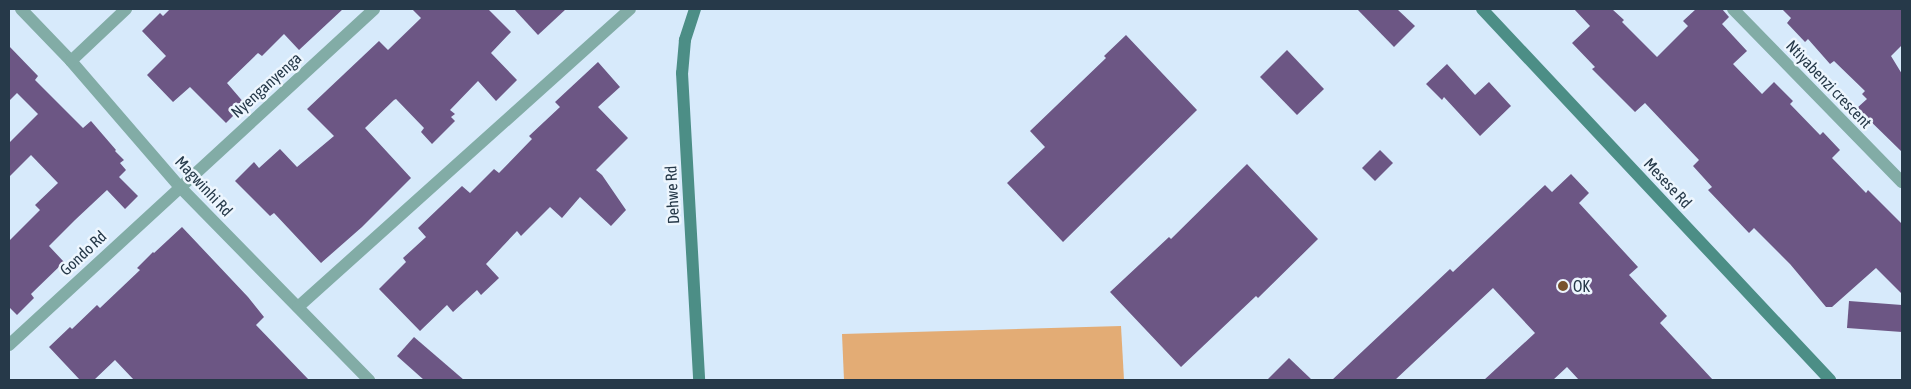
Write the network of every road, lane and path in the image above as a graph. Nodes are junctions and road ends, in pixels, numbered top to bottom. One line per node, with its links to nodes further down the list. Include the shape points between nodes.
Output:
1 (22, 9): 8 (street, Magwinhi Rd)
2 (126, 9): 8 (street)
3 (374, 9): 10 (street, Nyenganyenga)
4 (630, 9): 11 (street)
5 (695, 9): 14 (street, Dehwe Rd, via 685,40 682,73)
6 (1482, 9): 15 (street, Mesese Rd)
7 (1733, 9): 9 (street, Ntiyabenzi crescent)
8 (71, 61): 10 (street, Magwinhi Rd)
9 (1902, 182)
10 (179, 186): 11 (street, Magwinhi Rd); 12 (street, Gondo Rd)
11 (298, 307): 13 (street, Magwinhi Rd)
12 (9, 345)
13 (369, 380)
14 (698, 380)
15 (1830, 380)

